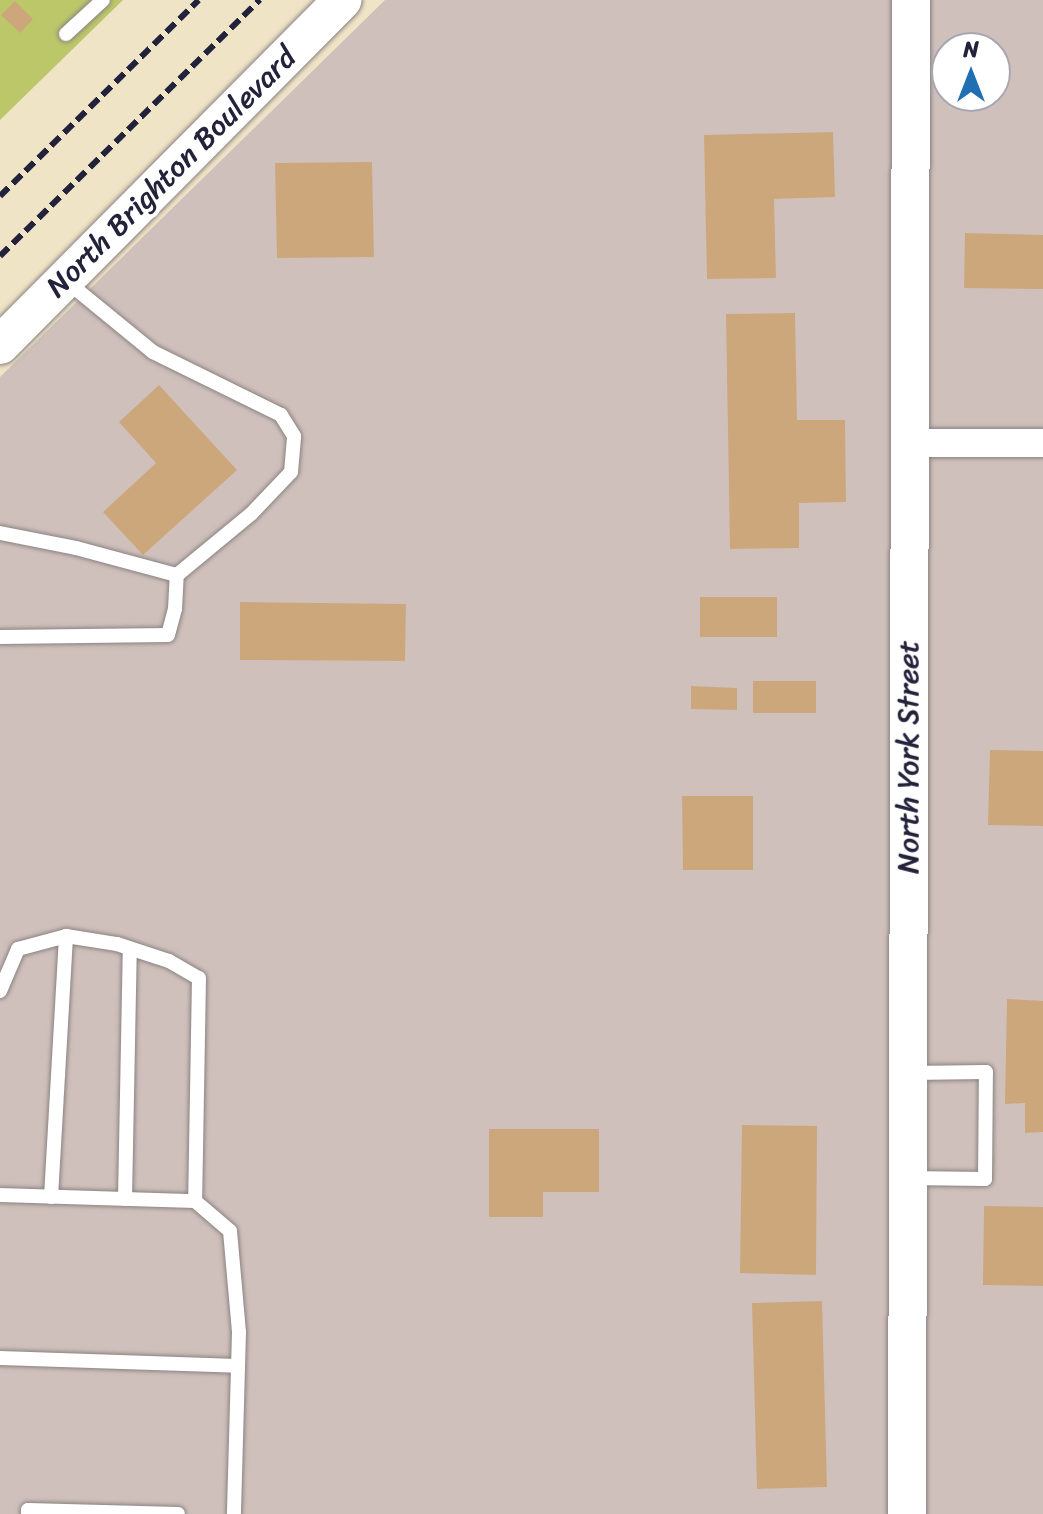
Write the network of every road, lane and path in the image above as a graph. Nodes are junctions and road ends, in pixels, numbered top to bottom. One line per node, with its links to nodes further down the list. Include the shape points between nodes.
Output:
1 (103, 0): 4 (lane)
2 (343, 0): 5 (street, North Brighton Boulevard)
3 (911, 0): 7 (street, North York Street)
4 (66, 34)
5 (65, 279): 6 (street, North Brighton Boulevard); 10 (lane, via 153,352 281,415 294,436 291,472 251,514)
6 (0, 345)
7 (908, 443): 8 (street); 15 (street, North York Street)
8 (1043, 443)
9 (0, 533): 10 (lane)
10 (177, 575): 11 (lane, via 168,635)
11 (0, 637)
12 (66, 936): 13 (lane); 14 (lane, via 18,949); 18 (lane)
13 (130, 949): 19 (lane); 20 (lane, via 169,961 199,978)
14 (0, 991)
15 (908, 1073): 16 (street, North York Street); 16 (lane, via 986,1072 985,1179)
16 (908, 1178): 26 (street, North York Street)
17 (0, 1195): 18 (lane)
18 (51, 1197): 19 (lane)
19 (125, 1199): 20 (lane)
20 (195, 1201): 22 (lane, via 230,1231)
21 (0, 1358): 22 (lane)
22 (238, 1366): 25 (lane)
23 (28, 1514): 24 (lane)
24 (178, 1514)
25 (234, 1514)
26 (907, 1514)

